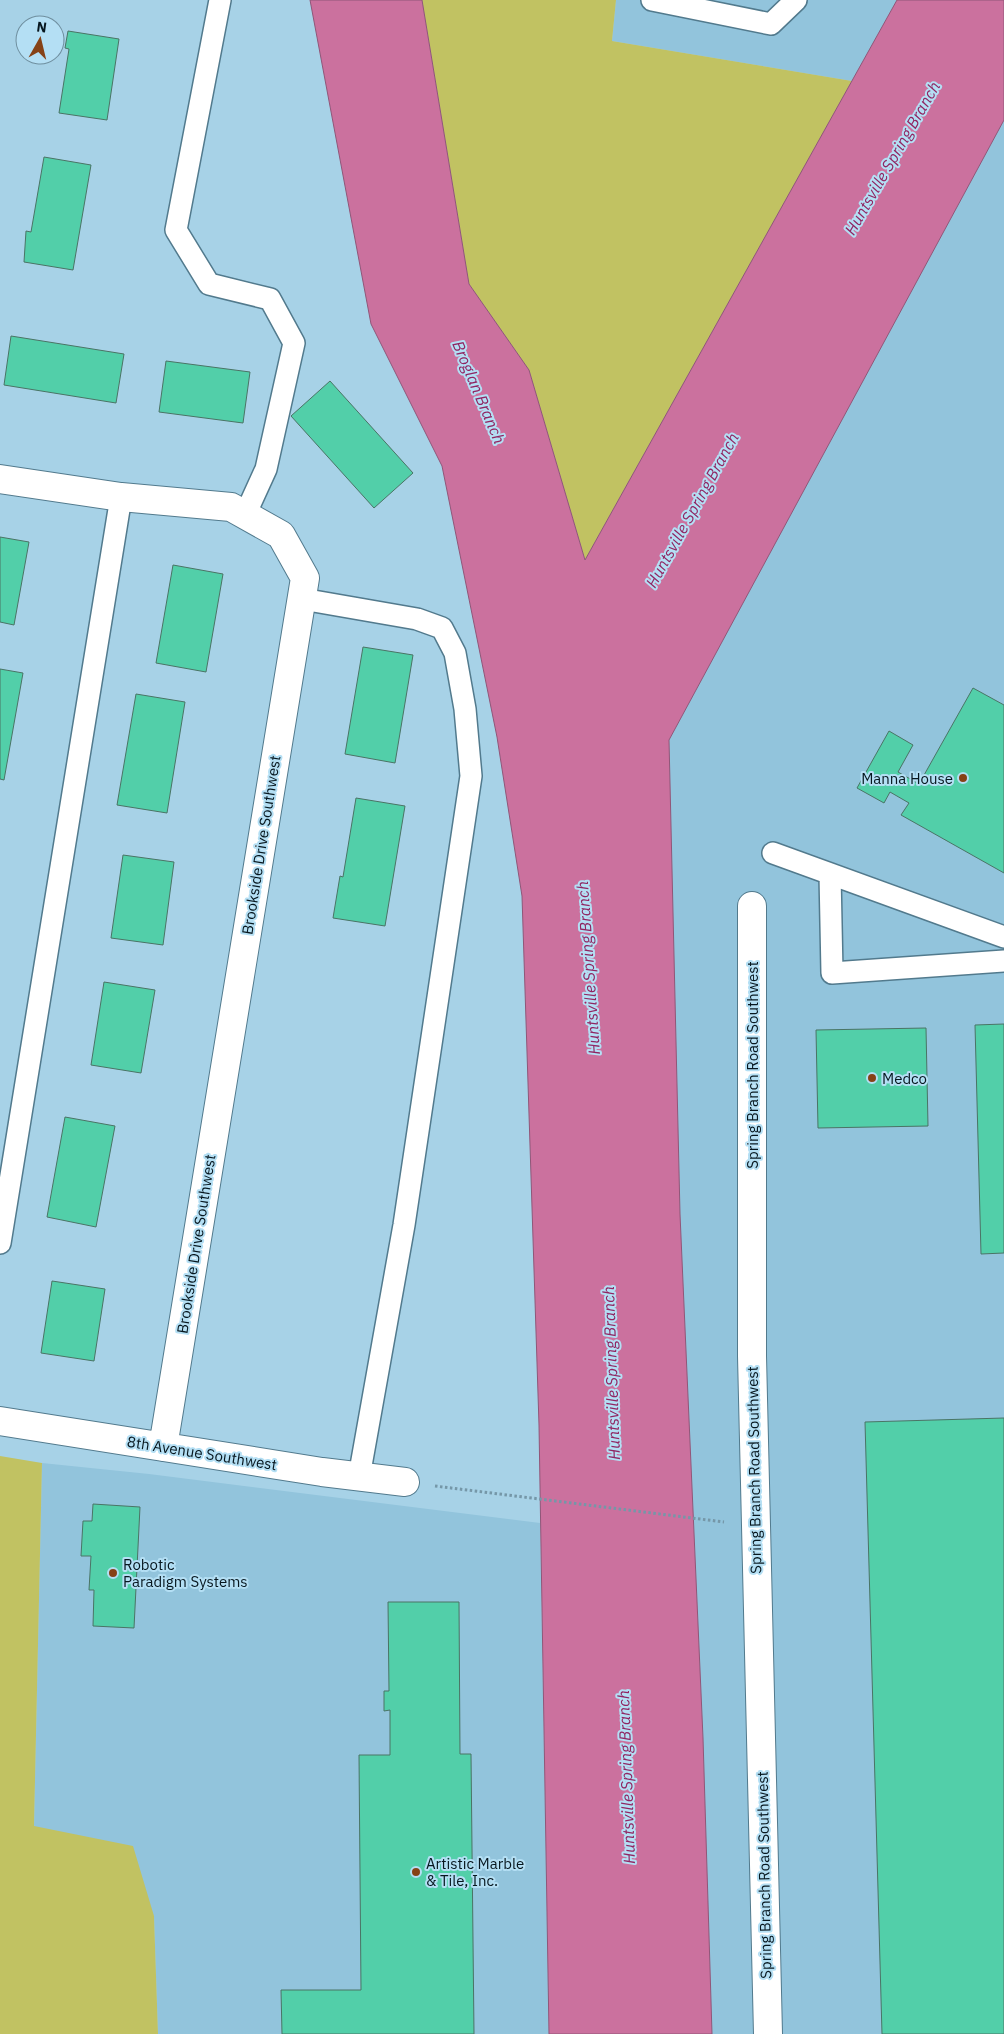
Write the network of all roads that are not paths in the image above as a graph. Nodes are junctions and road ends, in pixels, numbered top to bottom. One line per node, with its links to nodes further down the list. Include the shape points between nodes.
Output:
1 (220, 0): 6 (lane, via 176,230 209,284 270,299 294,343 266,469)
2 (652, 0): 3 (lane, via 771,24)
3 (796, 0)
4 (0, 479): 5 (street, Brookside Drive Southwest)
5 (121, 496): 6 (street, Brookside Drive Southwest, via 231,507); 13 (lane)
6 (245, 514): 7 (street, Brookside Drive Southwest, via 281,535 305,578)
7 (302, 600): 15 (street, Brookside Drive Southwest); 16 (lane, via 417,619 442,628 455,653 465,709 471,776 404,1225)
8 (773, 853): 9 (lane)
9 (830, 874): 11 (lane); 12 (lane, via 832,973)
10 (752, 906): 18 (street, Spring Branch Road Southwest, via 752,1356)
11 (1004, 937)
12 (1004, 961)
13 (0, 1243)
14 (0, 1421): 15 (street, 8th Avenue Southwest)
15 (163, 1447): 16 (street, 8th Avenue Southwest)
16 (359, 1477): 17 (street, 8th Avenue Southwest)
17 (405, 1482)
18 (768, 2034)

